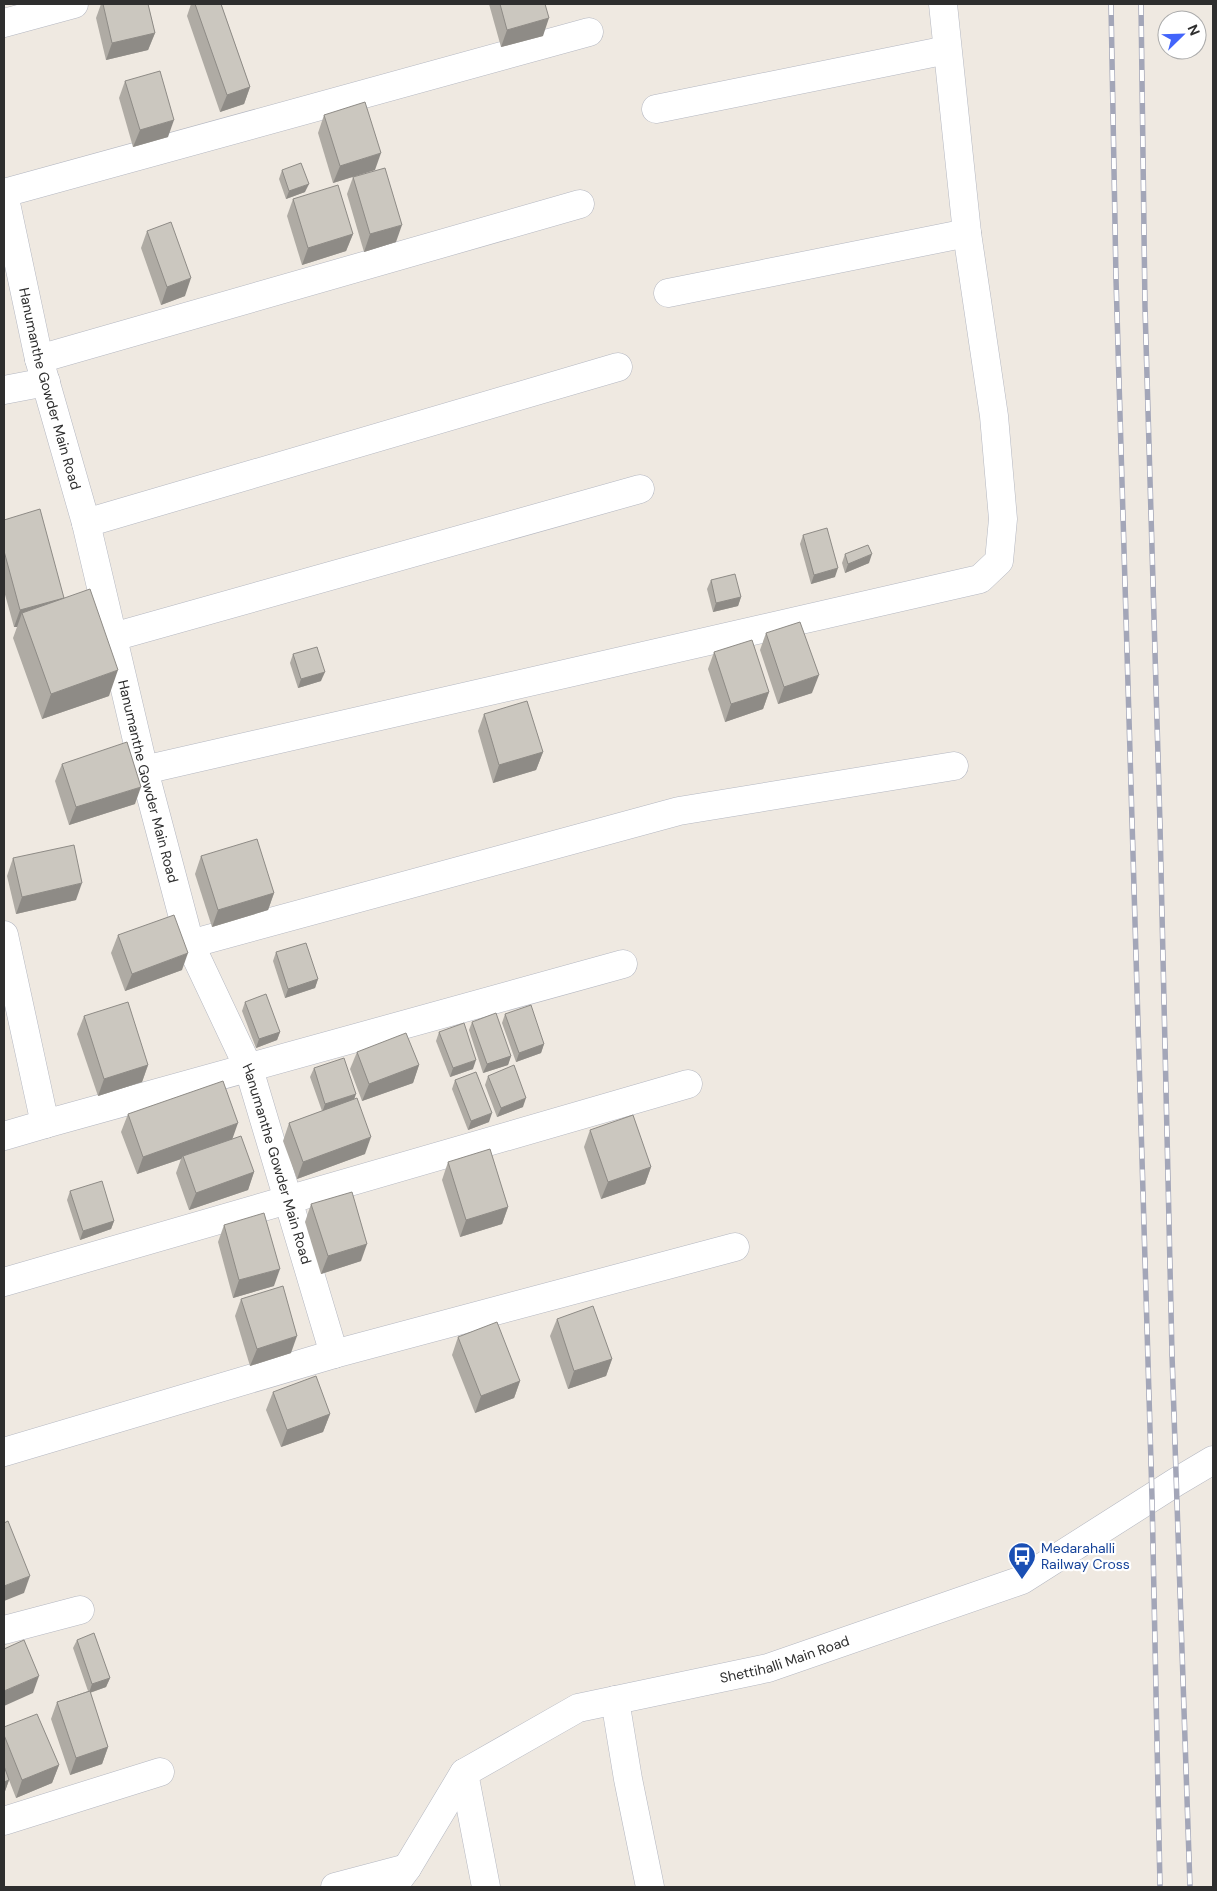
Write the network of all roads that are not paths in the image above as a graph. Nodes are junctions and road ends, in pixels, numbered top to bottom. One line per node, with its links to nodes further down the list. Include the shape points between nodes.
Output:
1 (74, 4): 3 (street)
2 (943, 4): 5 (street)
3 (4, 23)
4 (589, 32): 7 (street)
5 (947, 50): 6 (street); 9 (street)
6 (656, 109)
7 (4, 194): 12 (street, Hanumanthe Gowder Main Road)
8 (580, 204): 12 (street)
9 (967, 233): 10 (street); 18 (street, via 994,416 1003,519 999,561 980,579)
10 (668, 293)
11 (618, 367): 15 (street)
12 (43, 370): 13 (street); 15 (street, Hanumanthe Gowder Main Road)
13 (4, 390)
14 (640, 489): 16 (street)
15 (86, 523): 16 (street, Hanumanthe Gowder Main Road)
16 (113, 637): 18 (street, Hanumanthe Gowder Main Road)
17 (954, 766): 20 (street, via 679,811)
18 (144, 770): 20 (street, Hanumanthe Gowder Main Road)
19 (4, 935): 22 (street)
20 (190, 944): 23 (street, Hanumanthe Gowder Main Road)
21 (623, 964): 23 (street)
22 (12, 1015): 25 (street)
23 (248, 1069): 25 (street); 27 (street, Hanumanthe Gowder Main Road)
24 (688, 1084): 27 (street)
25 (45, 1124): 26 (street)
26 (4, 1136)
27 (289, 1198): 29 (street); 30 (street, Hanumanthe Gowder Main Road)
28 (735, 1247): 30 (street)
29 (4, 1282)
30 (334, 1354): 31 (street)
31 (4, 1452)
32 (1213, 1460): 35 (street, Shettihalli Main Road, via 1022,1580 768,1668)
33 (80, 1610): 34 (street)
34 (4, 1630)
35 (615, 1700): 37 (street, Shettihalli Main Road, via 578,1708); 42 (street)
36 (160, 1772): 38 (street)
37 (464, 1773): 39 (street, Shettihalli Main Road); 41 (street)
38 (4, 1821)
39 (400, 1878): 40 (street)
40 (335, 1887)
41 (486, 1887)
42 (650, 1887)

